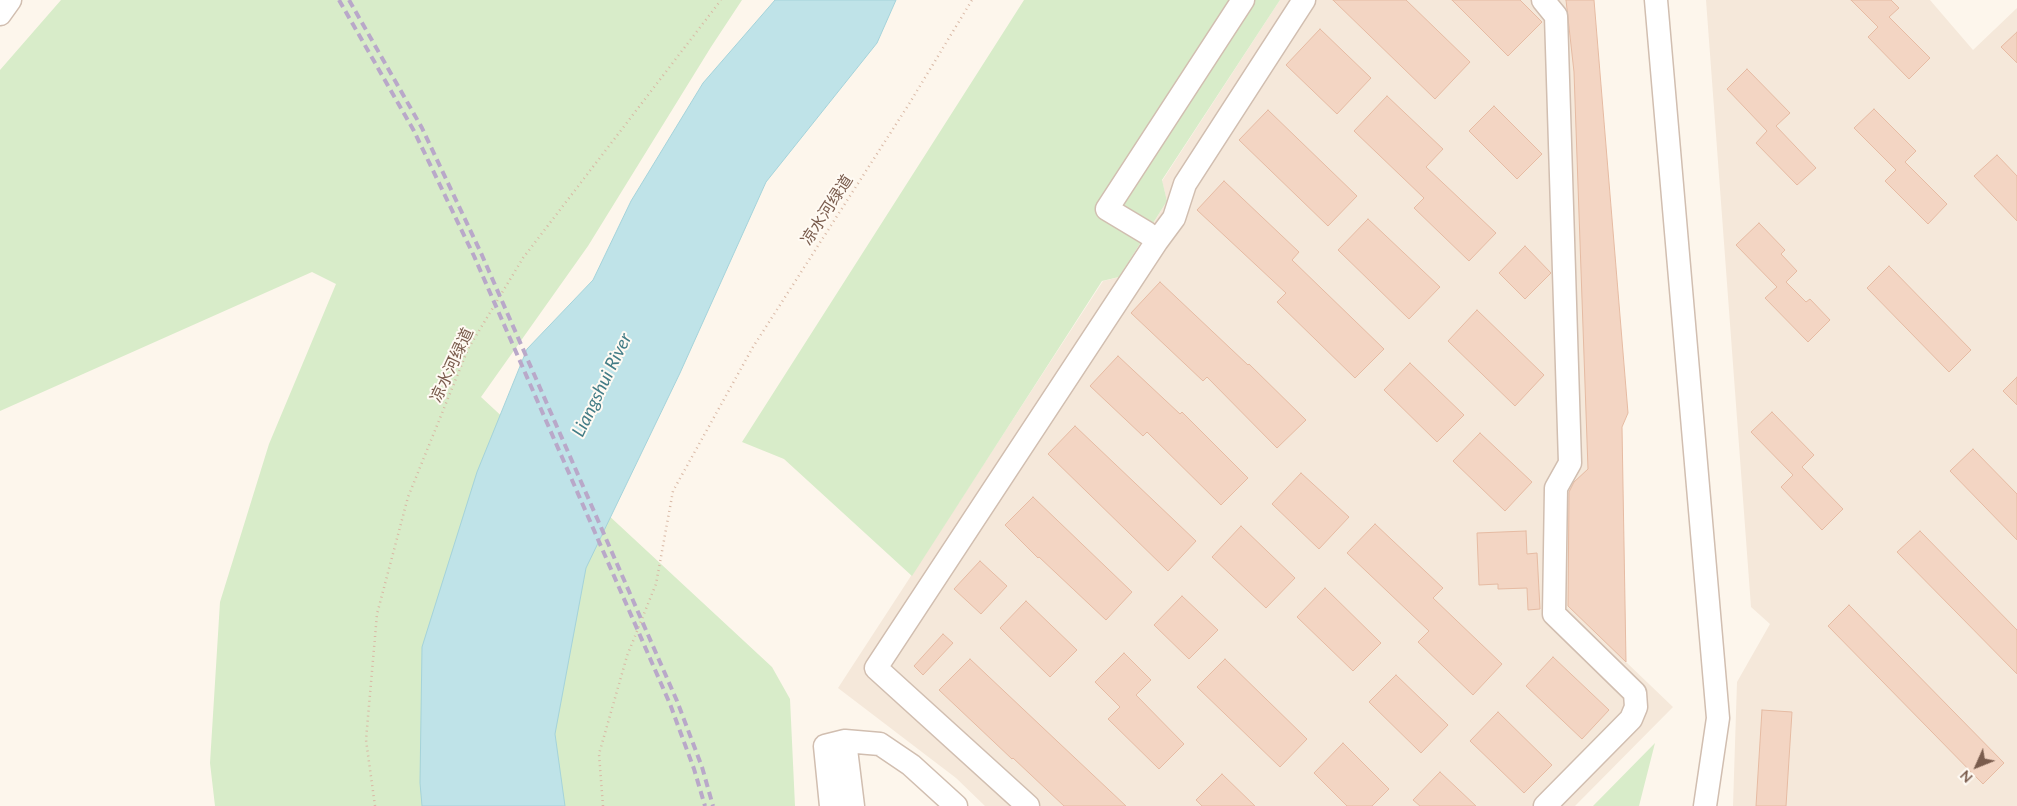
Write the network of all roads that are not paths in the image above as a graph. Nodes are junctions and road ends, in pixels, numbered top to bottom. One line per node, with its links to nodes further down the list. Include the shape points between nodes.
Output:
1 (10, 0): 6 (street)
2 (1243, 0): 7 (street, via 1107,209)
3 (1304, 0): 7 (street, via 1185,184 1174,218)
4 (1543, 0): 13 (street, via 1556,16 1570,463 1556,488 1554,614 1635,693 1636,707 1631,719)
5 (1656, 0): 14 (street, via 1718,718)
6 (0, 14)
7 (1157, 242): 12 (street, via 876,668)
8 (835, 744): 9 (street); 10 (street); 11 (street, via 880,744 911,765)
9 (831, 806)
10 (853, 806)
11 (956, 806)
12 (1028, 806)
13 (1545, 806)
14 (1706, 806)

